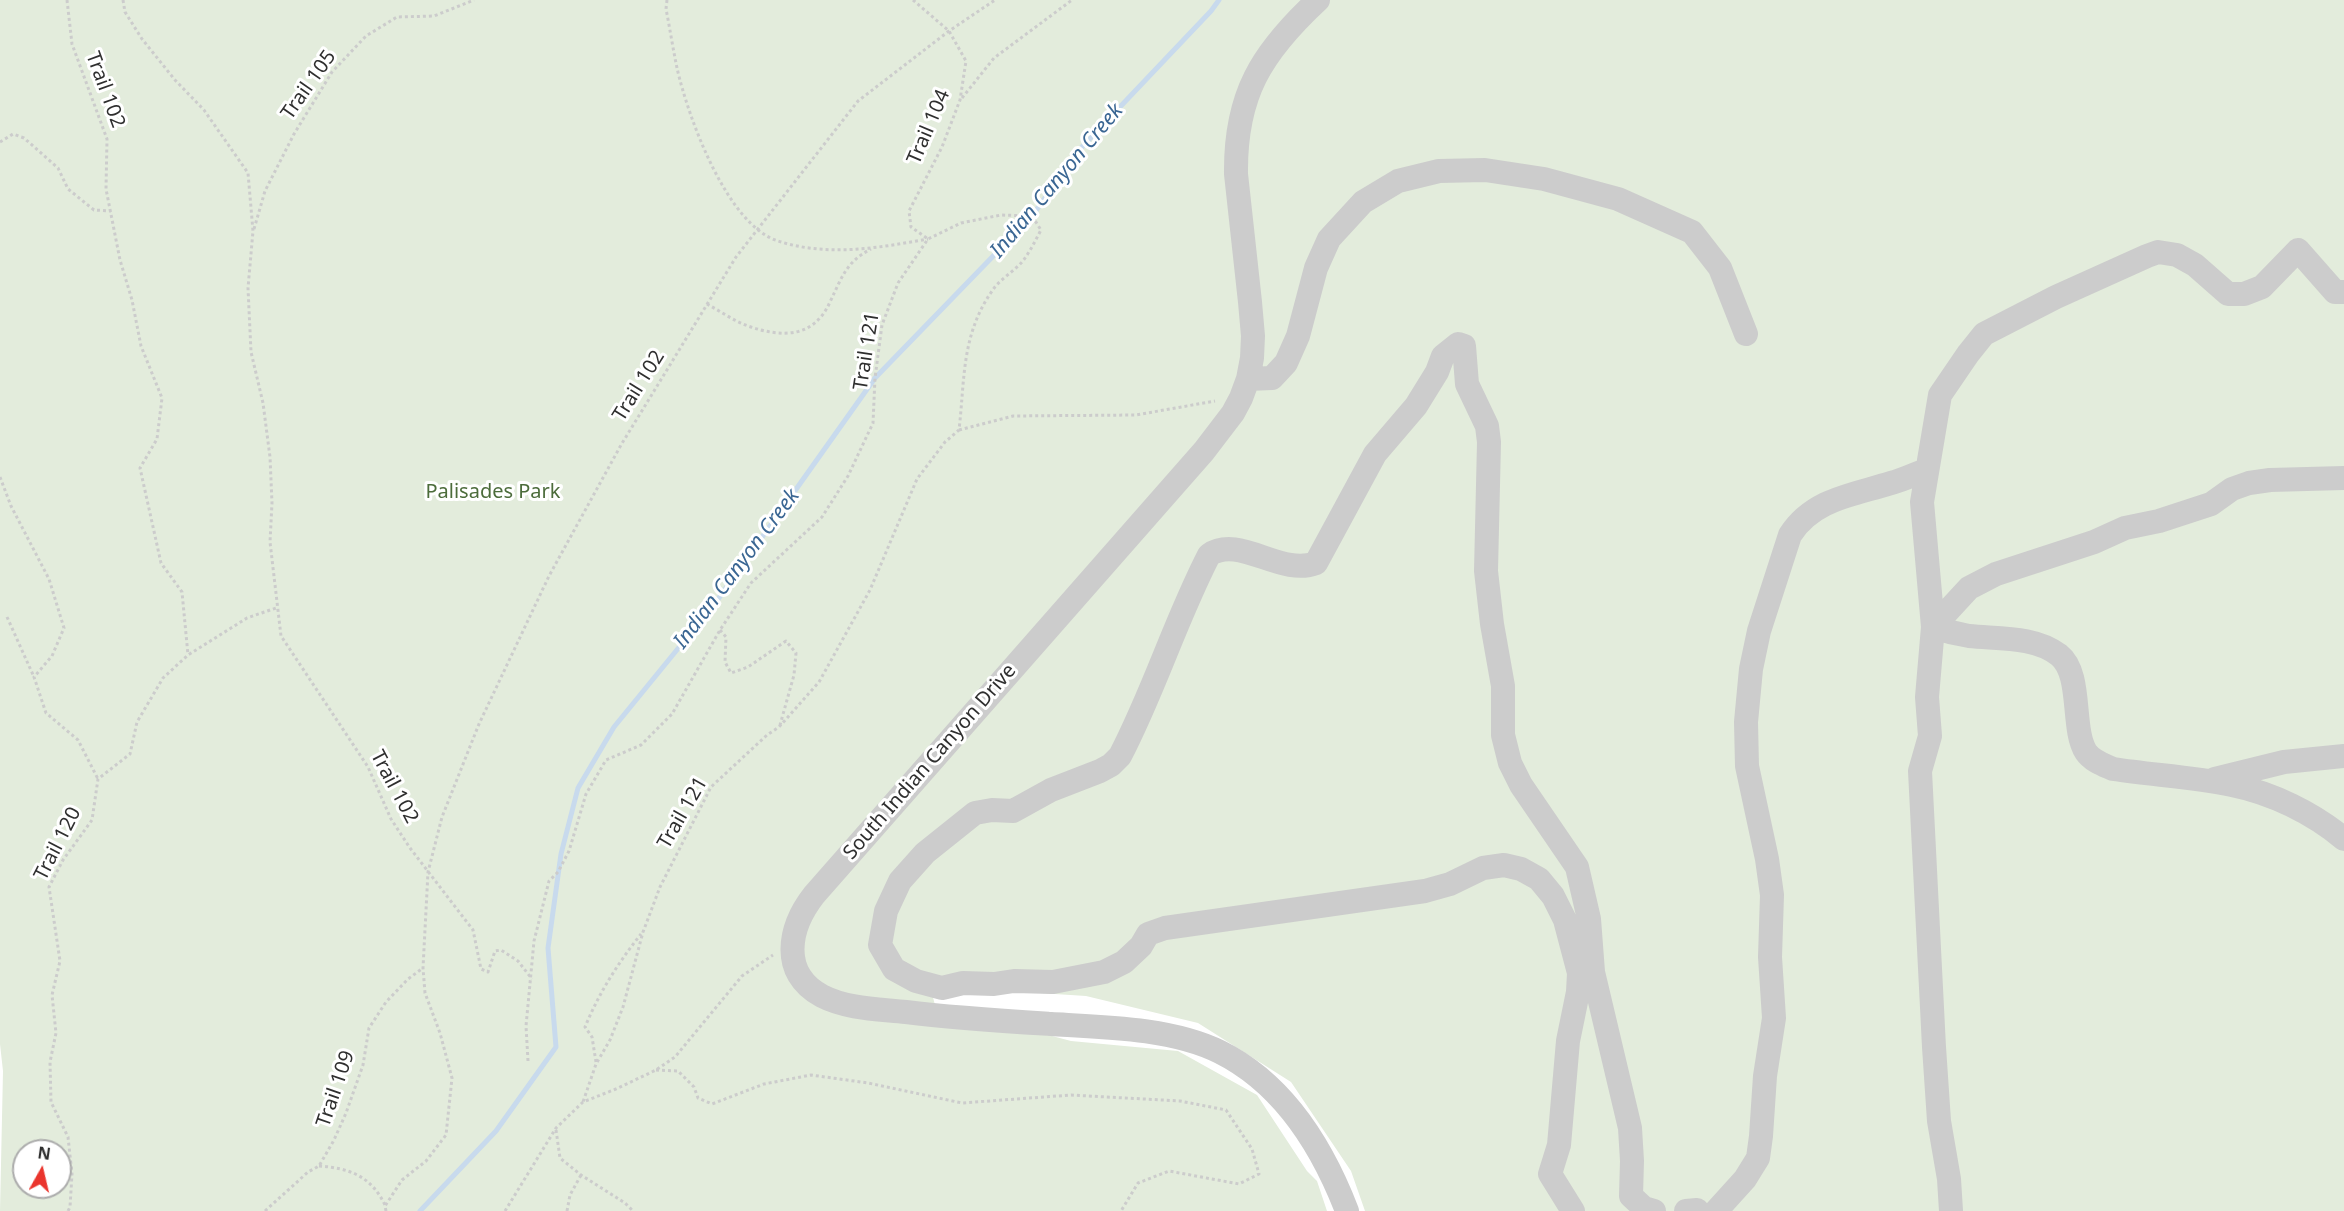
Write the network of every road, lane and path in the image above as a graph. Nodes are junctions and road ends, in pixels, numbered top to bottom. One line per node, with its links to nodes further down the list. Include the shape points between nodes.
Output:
1 (67, 0): 12 (path, Trail 102, via 72,44 107,140 106,189)
2 (123, 0): 13 (path, via 125,12 142,39 204,110 248,173)
3 (474, 0): 13 (path, Trail 105, via 434,16 397,17 366,36 332,72 294,134 265,191)
4 (667, 0): 14 (path, via 677,70 698,135 726,193)
5 (914, 0): 9 (path, Trail 104)
6 (995, 0): 9 (path, Trail 102)
7 (1072, 0): 10 (path, via 994,58)
8 (1318, 0): 20 (street, South Indian Canyon Drive, via 1293,23 1268,56 1247,95 1237,130 1236,174 1253,336)
9 (949, 31): 10 (path, Trail 104, via 966,61); 14 (path, Trail 102, via 858,101)
10 (960, 100): 15 (path, Trail 104, via 942,147 909,211 911,227)
11 (0, 142): 12 (path, via 13,134 24,138 58,168 68,189 94,210)
12 (111, 211): 29 (path, Trail 102, via 141,346 162,398 157,439 140,468 161,563 182,592)
13 (253, 231): 25 (path, Trail 102, via 248,288 251,352 270,457 270,542)
14 (757, 231): 16 (path, via 776,241 807,248); 18 (path, Trail 102)
15 (928, 239): 16 (path); 21 (path, via 961,223 1000,215 1032,216 1041,230 1021,262 993,290 972,328 964,362); 28 (path, Trail 121, via 898,284 882,325 873,423 848,476 822,517 751,583)
16 (873, 248): 18 (path, via 857,256 842,274 820,320 802,332 748,326)
17 (2344, 292): 22 (street, via 2336,292 2298,250 2262,287 2244,294 2228,294 2177,255 2158,252 2138,260 1984,334 1940,395)
18 (707, 304): 36 (path, Trail 102, via 621,445 549,576 479,724 442,817)
19 (1746, 334): 20 (street, via 1720,268 1692,232 1618,199 1544,179 1485,170 1439,171 1398,181 1363,202 1329,239 1286,363 1272,378)
20 (1244, 388): 21 (path, via 1136,415 1013,416); 38 (street, South Indian Canyon Drive, via 1233,413 1204,451 804,907)
21 (959, 430): 31 (path, Trail 121, via 917,479 870,590 819,682)
22 (1926, 470): 27 (street, via 1922,502); 58 (street, via 1844,496 1799,520 1790,535 1759,631 1746,722 1747,766 1772,895 1770,957 1774,1018 1758,1158 1745,1179)
23 (0, 477): 30 (path, via 10,506 49,579 64,628 52,656)
24 (2344, 478): 27 (street, via 2249,483 2211,504 2125,528 1996,574 1969,588)
25 (276, 608): 29 (path, via 247,618); 36 (path, Trail 102, via 281,636 289,651 368,767 391,819)
26 (7, 616): 30 (path)
27 (1934, 627): 34 (street, via 2038,644 2060,655 2068,669 2086,752 2113,769); 59 (street, via 1926,697 1930,736 1920,771 1939,1121)
28 (720, 630): 31 (path, via 726,637 725,662 731,673 748,667 786,641 796,652 794,675); 40 (path, Trail 121, via 672,714 641,745 606,760 586,794 569,852 549,881 534,941)
29 (188, 655): 33 (path, via 164,678 137,722 129,754)
30 (34, 677): 33 (path, via 46,713 78,740)
31 (779, 727): 37 (path, Trail 121, via 711,787 660,887)
32 (2344, 756): 34 (street, via 2284,762)
33 (98, 779): 49 (path, Trail 120, via 92,820 49,887 60,961 52,995 56,1033 50,1062 51,1102 68,1137 72,1174)
34 (2207, 781): 35 (street, via 2234,785 2285,803 2327,825)
35 (2344, 839)
36 (428, 872): 39 (path, Trail 102); 40 (path, via 473,930 481,969 488,972 495,951 501,950 518,961)
37 (643, 932): 42 (path, Trail 121, via 623,1007); 42 (path, via 620,961 585,1027 592,1037)
38 (792, 942): 43 (path, via 742,976 675,1058); 55 (street, South Indian Canyon Drive, via 802,979 822,996 840,1003 1159,1034 1219,1051 1256,1074 1295,1115 1320,1152)
39 (423, 968): 46 (path, Trail 109, via 386,1002 369,1028 363,1065 346,1113); 48 (path, Trail 102, via 425,993 452,1078 446,1135 426,1161 402,1180)
40 (532, 979): 41 (path, Trail 121, via 526,1026)
41 (528, 1061)
42 (596, 1064): 44 (path, Trail 121)
43 (656, 1070): 44 (path); 54 (path, via 678,1071 694,1087 698,1098 712,1104 764,1084 811,1075 962,1103 1071,1095 1180,1101 1226,1110 1252,1149 1259,1174 1239,1185 1169,1171 1138,1183)
44 (583, 1102): 45 (path)
45 (556, 1128): 47 (path, via 561,1158); 51 (path)
46 (319, 1166): 48 (path, via 340,1168 362,1178 378,1190); 50 (path, Trail 109)
47 (581, 1175): 52 (path, via 570,1195); 53 (path)
48 (386, 1209)
49 (68, 1211)
50 (265, 1211)
51 (505, 1211)
52 (567, 1211)
53 (633, 1211)
54 (1121, 1211)
55 (1347, 1211)
56 (1573, 1211): 57 (street, via 1550,1174 1559,1145 1568,1041 1579,973 1565,920 1553,896 1539,879 1521,869 1504,865 1483,868 1425,891 1165,928 1148,934 1142,946 1124,962 1104,972 1053,982 963,982 942,988 916,981 894,969 880,945 886,911 900,881 925,853 975,813 1013,811 1051,790 1100,771 1120,756 1209,555 1217,549 1230,548 1293,565 1316,563 1375,454 1416,406 1443,356 1459,352 1490,442 1486,572 1503,686 1503,735 1510,763 1521,784 1577,867 1589,919 1593,972 1630,1128 1631,1196)
57 (1654, 1211)
58 (1702, 1211)
59 (1951, 1211)

